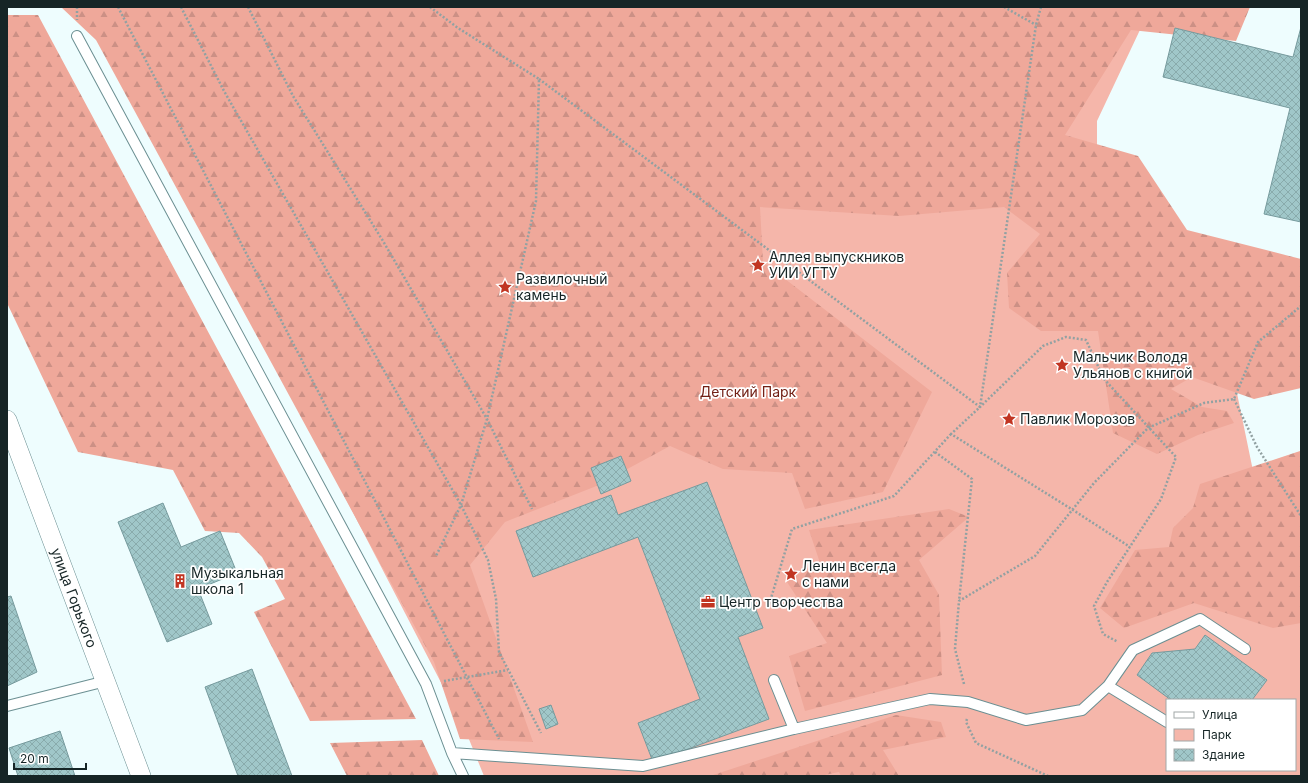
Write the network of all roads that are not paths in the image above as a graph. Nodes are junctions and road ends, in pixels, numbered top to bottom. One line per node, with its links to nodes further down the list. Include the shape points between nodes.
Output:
1 (77, 36): 10 (lane, via 426,684)
2 (7, 420): 5 (street, улица Горького)
3 (1245, 649): 6 (lane, via 1200,619 1133,650)
4 (774, 680): 9 (lane)
5 (106, 681): 7 (lane); 11 (street, улица Горького)
6 (1108, 686): 8 (lane); 9 (lane, via 1082,710 1026,720 968,702 930,699)
7 (7, 706)
8 (1166, 721)
9 (794, 729): 10 (lane, via 643,766)
10 (452, 753): 12 (lane)
11 (141, 776)
12 (463, 776)

